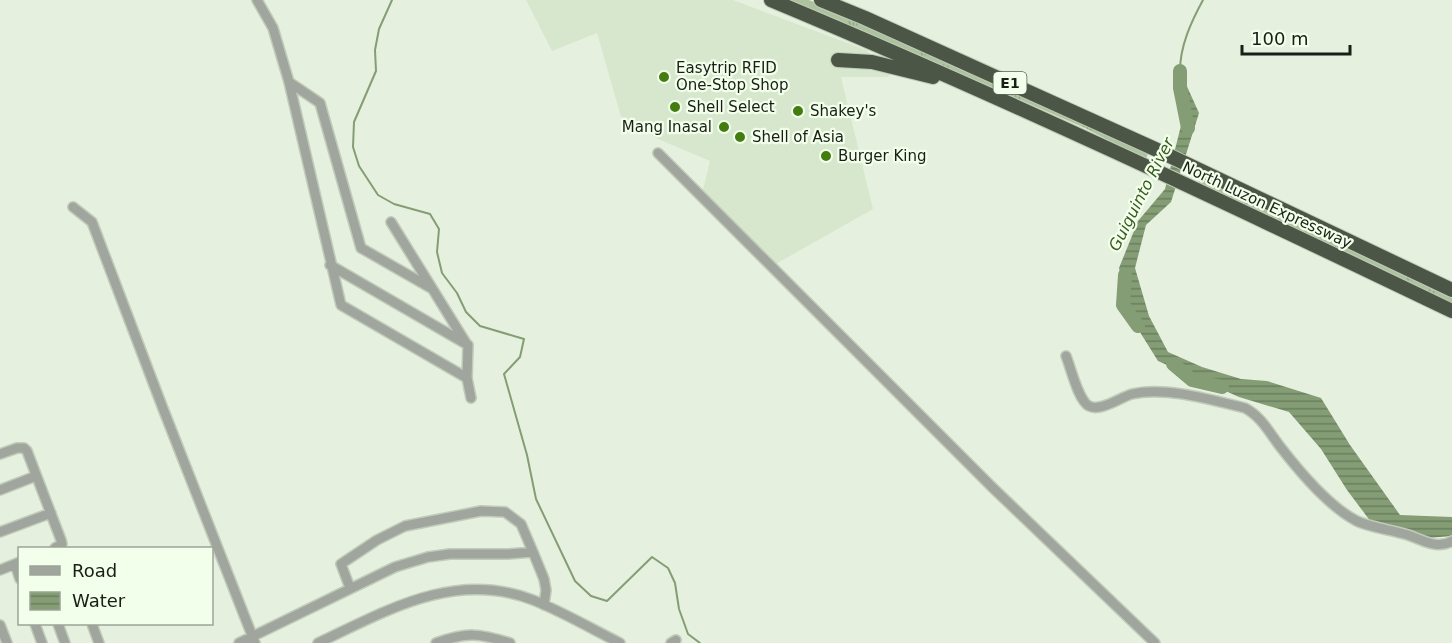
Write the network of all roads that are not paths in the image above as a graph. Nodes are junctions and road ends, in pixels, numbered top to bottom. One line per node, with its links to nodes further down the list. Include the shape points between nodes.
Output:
1 (257, 0): 5 (street, via 273,28)
2 (771, 0): 6 (highway, North Luzon Expressway / E1)
3 (821, 0): 12 (highway, North Luzon Expressway / E1, via 1201,170)
4 (838, 60): 6 (highway, via 872,62 932,77)
5 (289, 82): 10 (street); 11 (street, via 320,103 361,248)
6 (1052, 123): 13 (highway, North Luzon Expressway / E1)
7 (658, 153): 45 (street, via 993,488)
8 (73, 207): 34 (street, via 92,222)
9 (392, 222): 11 (street)
10 (330, 265): 14 (street); 16 (street, via 340,305)
11 (430, 288): 14 (street)
12 (1452, 290)
13 (1452, 311)
14 (468, 345): 16 (street)
15 (1066, 356): 23 (street, via 1082,399 1089,406 1098,408 1133,394 1167,391 1245,408 1256,414 1317,488 1356,521 1436,545)
16 (467, 378): 17 (street)
17 (471, 398)
18 (0, 454): 19 (street, via 24,448)
19 (36, 476): 20 (street); 21 (street)
20 (0, 490)
21 (51, 513): 22 (street); 24 (street)
22 (0, 532)
23 (1452, 542)
24 (58, 546)
25 (533, 552): 28 (street, via 428,557); 28 (street, via 521,524 505,512 481,511 429,521 390,532 344,561 341,567); 29 (street, via 544,579)
26 (17, 563): 27 (street)
27 (0, 570)
28 (350, 588): 34 (street)
29 (544, 605): 41 (street, via 496,591 458,589 418,599); 44 (street)
30 (0, 625): 36 (street)
31 (35, 625): 37 (street)
32 (58, 625): 38 (street)
33 (92, 625): 35 (street)
34 (254, 640): 40 (street)
35 (98, 641): 39 (street)
36 (7, 643)
37 (42, 643)
38 (65, 643)
39 (87, 643)
40 (239, 643)
41 (318, 643)
42 (436, 643): 43 (street, via 483,634)
43 (510, 643)
44 (620, 643)
45 (1155, 643)

